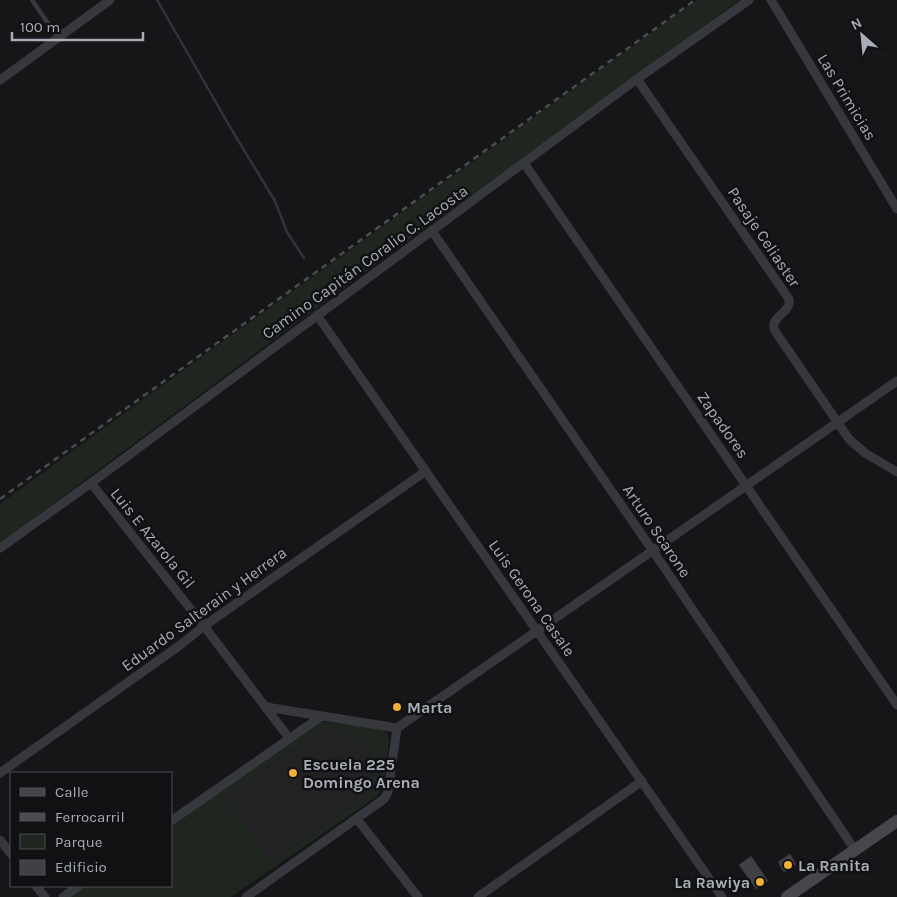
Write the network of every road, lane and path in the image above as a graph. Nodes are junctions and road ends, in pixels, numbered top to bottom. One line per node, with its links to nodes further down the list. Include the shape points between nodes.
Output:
1 (32, 0): 5 (lane)
2 (110, 0): 5 (street)
3 (749, 0): 6 (street, Camino Capitán Coralio C. Lacosta)
4 (771, 0): 9 (street, Las Primicias)
5 (58, 38): 7 (street)
6 (638, 79): 8 (street, Camino Capitán Coralio C. Lacosta); 13 (street, Pasaje Celiaster, via 789,299 788,307 773,327)
7 (0, 80)
8 (524, 163): 10 (street, Camino Capitán Coralio C. Lacosta); 17 (street, Zapadores)
9 (897, 209)
10 (432, 231): 11 (street, Camino Capitán Coralio C. Lacosta); 19 (street, Arturo Scarone)
11 (317, 315): 14 (street, Luis Gerona Casale); 16 (street, Camino Capitán Coralio C. Lacosta)
12 (897, 381): 13 (street)
13 (837, 423): 15 (street, Pasaje Celiaster, via 857,446); 17 (street)
14 (426, 471): 20 (street, Eduardo Salterain y Herrera); 21 (street, Luis Gerona Casale)
15 (897, 472)
16 (91, 483): 18 (street, Camino Capitán Coralio C. Lacosta); 20 (street, Luis E Azarola Gil)
17 (746, 486): 19 (street); 22 (street, Zapadores)
18 (0, 548)
19 (652, 551): 21 (street); 33 (street, Arturo Scarone)
20 (204, 626): 23 (street, Luis E Azarola Gil); 27 (street, Eduardo Salterain y Herrera)
21 (537, 631): 25 (street); 28 (street, Luis Gerona Casale)
22 (897, 705)
23 (266, 707): 24 (street); 26 (street, Luis E Azarola Gil)
24 (322, 716): 25 (street); 26 (street)
25 (397, 728): 30 (street, via 388,792 384,799)
26 (289, 738): 29 (street)
27 (0, 773)
28 (642, 781): 42 (street); 43 (street, Luis Gerona Casale)
29 (172, 820)
30 (357, 820): 40 (street); 41 (street)
31 (897, 820): 33 (street)
32 (0, 840): 34 (street)
33 (855, 850): 37 (street)
34 (10, 853)
35 (37, 887): 38 (street)
36 (78, 887): 39 (street)
37 (790, 896)
38 (45, 897)
39 (63, 897)
40 (246, 897)
41 (418, 897)
42 (478, 897)
43 (722, 897)

